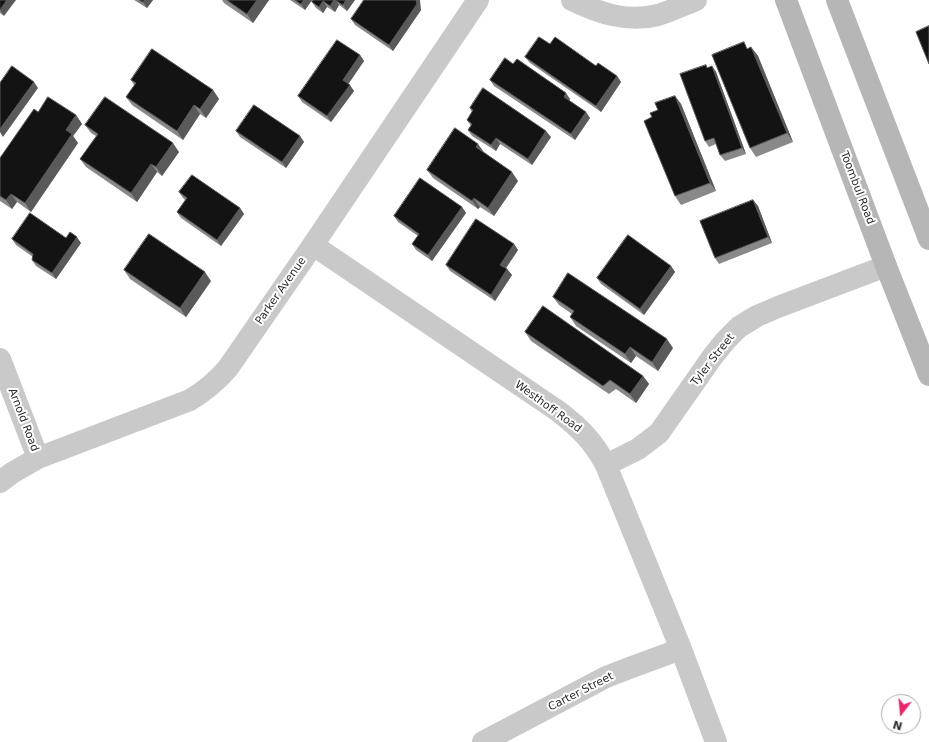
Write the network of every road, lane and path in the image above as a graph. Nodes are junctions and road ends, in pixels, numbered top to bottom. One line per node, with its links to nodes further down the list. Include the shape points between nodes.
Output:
1 (478, 0): 7 (street, Parker Avenue)
2 (572, 0): 3 (street, via 608,15 634,18 659,14)
3 (696, 0)
4 (786, 0): 8 (main road, Toombul Road)
5 (837, 0): 6 (main road)
6 (929, 239)
7 (313, 244): 11 (street, Parker Avenue, via 228,368 206,390 190,400); 12 (street, Westhoff Road, via 571,421 588,437)
8 (886, 266): 10 (main road, Toombul Road); 12 (street, Tyler Street, via 778,307 739,327 713,356 659,433 638,449)
9 (0, 359): 11 (street, Arnold Road)
10 (929, 375)
11 (38, 458): 13 (street, Parker Avenue)
12 (606, 465): 14 (street, Westhoff Road)
13 (0, 482)
14 (681, 649): 15 (street, Carter Street, via 606,677); 16 (street, Westhoff Road)
15 (484, 742)
16 (716, 742)

